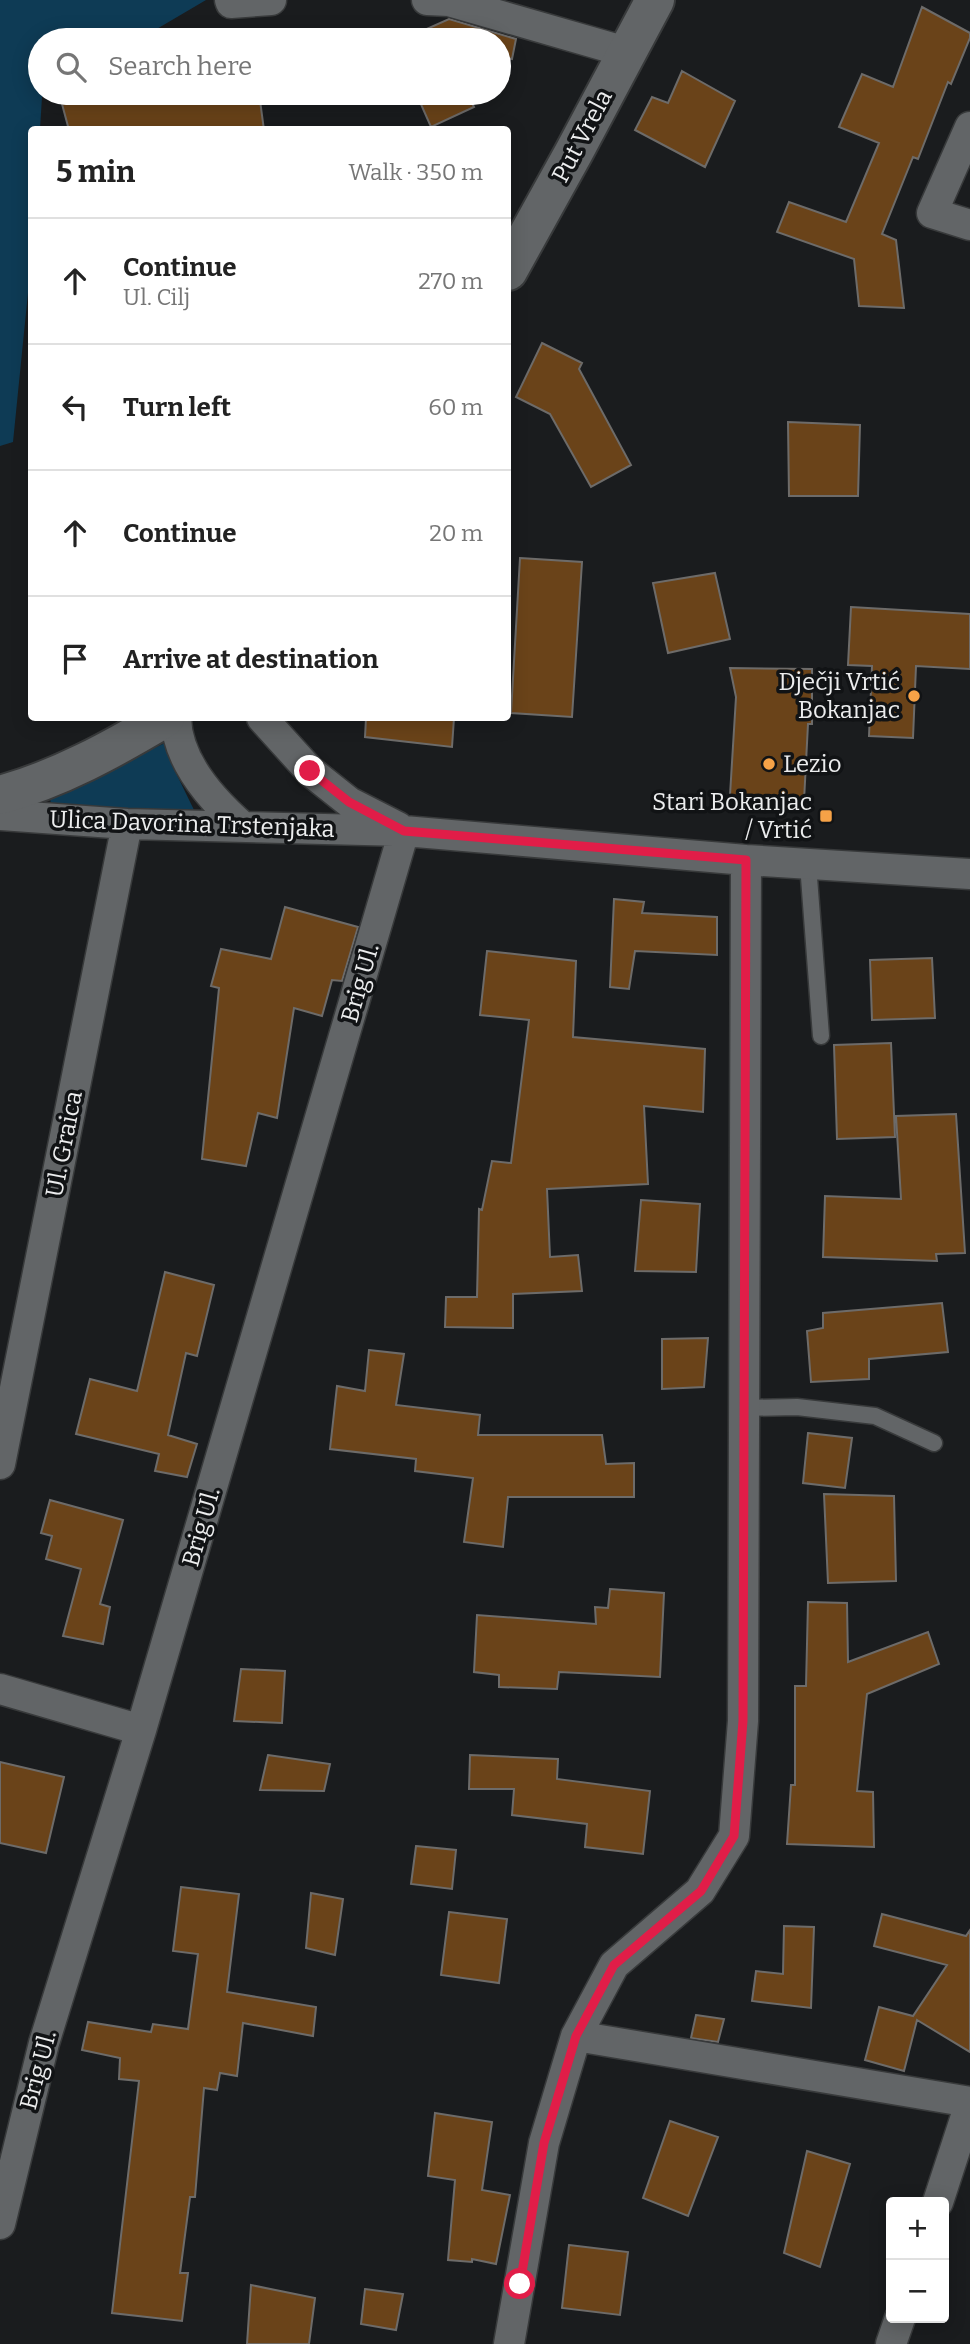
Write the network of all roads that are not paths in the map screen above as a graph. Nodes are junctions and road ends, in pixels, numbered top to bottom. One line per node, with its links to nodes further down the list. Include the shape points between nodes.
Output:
1 (230, 0): 2 (street)
2 (271, 0)
3 (427, 0): 5 (street, via 449,1)
4 (655, 0): 5 (main road, Put Vrela)
5 (626, 52): 8 (main road, Put Vrela)
6 (970, 127): 7 (street, via 932,213)
7 (970, 225)
8 (511, 266)
9 (160, 721): 12 (main road, via 28,788)
10 (176, 721): 15 (street, via 185,756 225,812)
11 (265, 721): 16 (street, via 310,771 349,802)
12 (0, 795)
13 (0, 815): 14 (street, Ulica Davorina Trstenjaka)
14 (127, 824): 15 (street, Ulica Davorina Trstenjaka); 23 (street, Ul. Graica)
15 (243, 827): 16 (street, Ulica Davorina Trstenjaka)
16 (404, 831): 17 (street, Ulica Davorina Trstenjaka); 25 (street, Brig Ul.)
17 (746, 860): 18 (street, Ulica Davorina Trstenjaka); 21 (street)
18 (808, 864): 19 (street, Ulica Davorina Trstenjaka); 20 (lane)
19 (970, 874)
20 (821, 1036)
21 (744, 1408): 22 (lane, via 797,1407 875,1416); 26 (street, via 743,1721 734,1836 701,1891 614,1965)
22 (934, 1443)
23 (0, 1464)
24 (0, 1689): 25 (street)
25 (141, 1730): 29 (street, Brig Ul., via 44,2043)
26 (576, 2036): 27 (street); 31 (street, via 544,2143)
27 (970, 2103): 28 (street)
28 (940, 2197)
29 (0, 2224)
30 (898, 2323): 32 (street)
31 (509, 2344)
32 (891, 2344)

